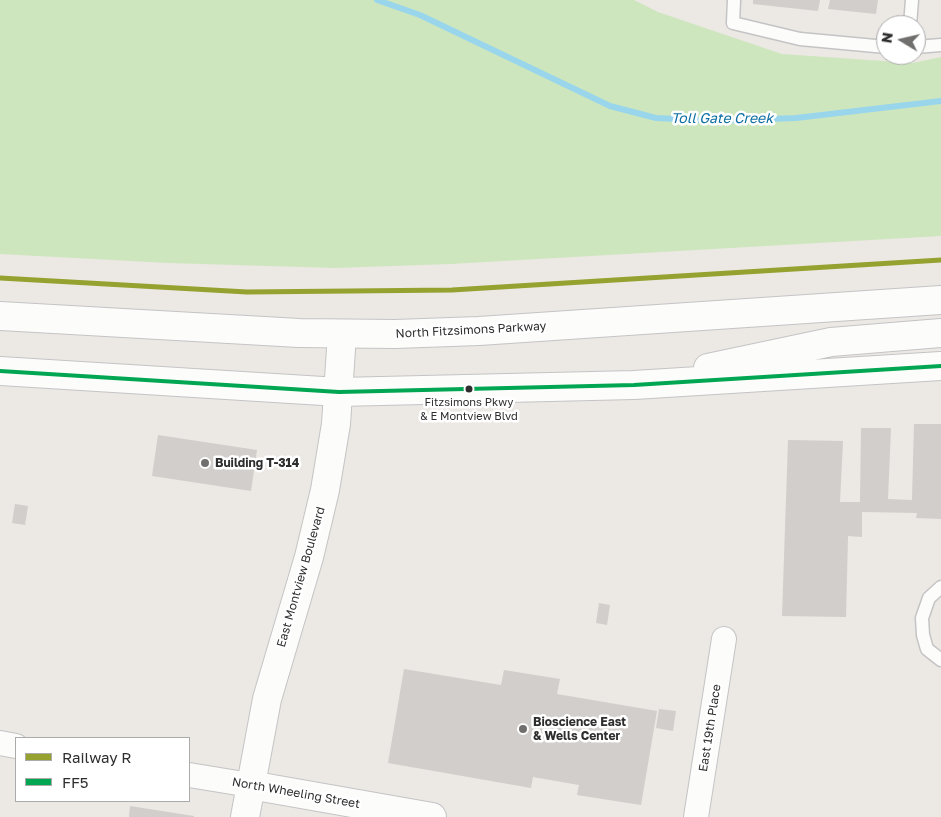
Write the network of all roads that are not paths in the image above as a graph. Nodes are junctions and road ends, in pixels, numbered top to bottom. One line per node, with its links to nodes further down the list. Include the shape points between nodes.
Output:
1 (734, 0): 5 (lane, via 732,23 810,41)
2 (912, 0): 3 (lane)
3 (911, 15)
4 (941, 45): 6 (lane)
5 (876, 46)
6 (926, 46)
7 (941, 300): 10 (main road, North Fitzsimons Parkway, via 478,331)
8 (0, 316): 10 (main road, North Fitzsimons Parkway)
9 (941, 333): 15 (main road, via 824,343)
10 (342, 334): 16 (main road, East Montview Boulevard)
11 (941, 366): 12 (main road)
12 (914, 368): 14 (lane); 15 (main road)
13 (0, 371): 16 (main road)
14 (941, 375)
15 (634, 385): 16 (main road)
16 (339, 392): 23 (main road, East Montview Boulevard, via 325,490 267,699)
17 (941, 587): 19 (lane, via 928,598 922,618 927,650)
18 (724, 639): 26 (street, East 19th Place)
19 (941, 660)
20 (0, 743): 21 (street)
21 (15, 746)
22 (190, 775): 23 (street, North Wheeling Street)
23 (250, 785): 24 (main road, East Montview Boulevard); 25 (main road, North Wheeling Street)
24 (245, 817)
25 (432, 817)
26 (696, 817)

